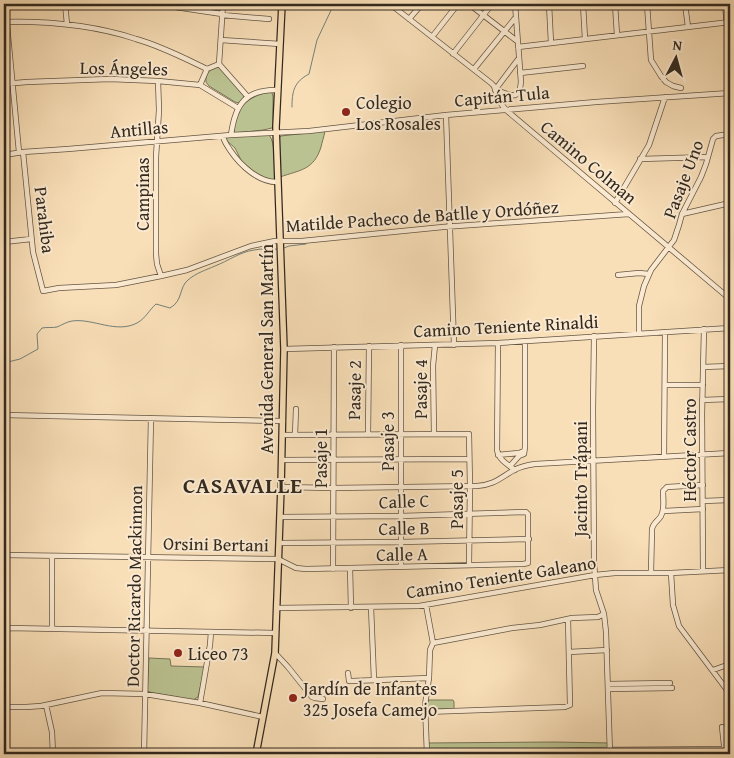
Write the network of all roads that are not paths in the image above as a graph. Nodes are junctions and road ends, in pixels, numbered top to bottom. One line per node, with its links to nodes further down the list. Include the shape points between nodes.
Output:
1 (5, 4): 26 (street, Parahiba)
2 (65, 4): 28 (street)
3 (155, 4): 19 (street)
4 (185, 4): 19 (street)
5 (223, 4): 21 (street)
6 (282, 4): 38 (main road, Avenida General San Martín)
7 (390, 4): 25 (street, Camino Colman)
8 (422, 4): 25 (street)
9 (458, 4): 33 (street)
10 (469, 4): 22 (street)
11 (492, 4): 22 (street)
12 (515, 4): 23 (street)
13 (550, 4): 37 (street)
14 (583, 4): 34 (street)
15 (615, 4): 32 (street)
16 (647, 4): 31 (street)
17 (685, 4): 29 (street)
18 (725, 4): 27 (street)
19 (179, 7): 20 (street)
20 (190, 7): 21 (street)
21 (222, 15): 24 (street); 35 (street)
22 (483, 15): 30 (street); 40 (street)
23 (516, 17): 30 (street); 36 (street)
24 (269, 19)
25 (409, 19): 33 (street, Camino Colman)
26 (5, 22): 28 (street); 49 (street, Parahiba)
27 (728, 23): 29 (street); 42 (street)
28 (67, 24): 45 (street, via 138,39)
29 (688, 27): 31 (street)
30 (504, 31): 36 (street); 46 (street)
31 (648, 31): 32 (street); 52 (street, via 651,60 660,76)
32 (617, 35): 34 (street)
33 (432, 37): 40 (street, Camino Colman)
34 (585, 39): 37 (street)
35 (221, 40): 38 (street); 43 (street)
36 (517, 41): 39 (street)
37 (551, 43): 39 (street)
38 (280, 44): 53 (main road, Avenida General San Martín)
39 (518, 47): 41 (street)
40 (453, 54): 46 (street, Camino Colman)
41 (519, 58): 47 (street); 54 (street)
42 (730, 60)
43 (220, 64): 45 (street); 56 (street)
44 (583, 66): 47 (street)
45 (207, 69): 51 (street)
46 (474, 69): 54 (street, Camino Colman, via 492,83)
47 (520, 73): 54 (street, via 520,87 516,95 508,96)
48 (158, 81): 49 (street, Los Ángeles, via 110,79); 51 (street, Los Ángeles); 65 (street, Campinas)
49 (12, 83): 50 (street, Los Ángeles); 66 (street, Parahiba)
50 (4, 84)
51 (200, 84): 58 (street, Los Ángeles)
52 (681, 88)
53 (278, 90): 56 (street, via 265,90); 61 (main road, Avenida General San Martín)
54 (495, 90): 59 (street, Camino Colman)
55 (730, 93): 57 (street, Capitán Tula)
56 (248, 97): 58 (street)
57 (665, 97): 59 (street, Capitán Tula); 69 (street, via 649,145)
58 (238, 108): 63 (street)
59 (506, 110): 60 (street, Capitán Tula); 71 (street, Camino Colman)
60 (446, 115): 61 (street, Capitán Tula); 75 (street)
61 (276, 132): 63 (street, Antillas); 70 (main road, Avenida General San Martín)
62 (730, 134): 68 (street, Pasaje Uno, via 714,137)
63 (231, 135): 64 (street, Antillas)
64 (223, 136): 65 (street, Antillas); 70 (street, via 234,156 247,170 268,181)
65 (156, 142): 66 (street, Antillas); 82 (street, Campinas, via 156,254)
66 (21, 152): 67 (street, Antillas); 76 (street, Parahiba)
67 (4, 155)
68 (708, 157): 69 (street); 74 (street, Pasaje Uno)
69 (640, 159): 71 (street)
70 (278, 182): 77 (main road, Avenida General San Martín)
71 (615, 202): 73 (street, Camino Colman)
72 (730, 203): 74 (street)
73 (629, 214): 75 (street, Matilde Pacheco de Batlle y Ordóñez); 79 (street, Camino Colman)
74 (682, 214): 79 (street, Pasaje Uno)
75 (450, 227): 77 (street, Matilde Pacheco de Batlle y Ordóñez); 92 (street)
76 (31, 239): 78 (street); 83 (street, Parahiba)
77 (280, 241): 82 (street, Matilde Pacheco de Batlle y Ordóñez, via 251,246 187,270); 97 (main road, Avenida General San Martín)
78 (4, 242)
79 (669, 247): 80 (street, Pasaje Uno); 84 (street, Camino Colman)
80 (649, 274): 81 (street); 88 (street, Pasaje Uno, via 639,306)
81 (618, 275)
82 (161, 276): 83 (street, Matilde Pacheco de Batlle y Ordóñez, via 116,285)
83 (43, 292)
84 (730, 299)
85 (730, 328): 86 (street, Camino Teniente Rinaldi)
86 (704, 329): 87 (street, Camino Teniente Rinaldi); 99 (street, Héctor Castro)
87 (665, 332): 88 (street, Camino Teniente Rinaldi); 100 (street)
88 (639, 333): 89 (street, Camino Teniente Rinaldi)
89 (594, 336): 90 (street, Camino Teniente Rinaldi); 123 (street, Jacinto Trápani)
90 (525, 341): 91 (street, Camino Teniente Rinaldi); 114 (street)
91 (498, 342): 92 (street, Camino Teniente Rinaldi); 117 (street)
92 (454, 344): 94 (street, Camino Teniente Rinaldi)
93 (401, 345): 94 (street, Camino Teniente Rinaldi); 95 (street, Camino Teniente Rinaldi); 108 (street, Pasaje 3)
94 (435, 345): 109 (street, Pasaje 4)
95 (369, 346): 96 (street, Camino Teniente Rinaldi); 113 (street, Pasaje 2)
96 (334, 347): 97 (street, Camino Teniente Rinaldi); 112 (street, Pasaje 1)
97 (284, 349): 107 (main road, Avenida General San Martín)
98 (730, 366): 99 (street)
99 (703, 367): 101 (street, Héctor Castro)
100 (665, 385): 101 (street); 118 (street)
101 (703, 385): 103 (street, Héctor Castro)
102 (730, 398): 103 (street)
103 (702, 400): 116 (street, Héctor Castro)
104 (296, 409): 111 (street)
105 (4, 415): 106 (street)
106 (151, 418): 107 (street); 146 (street, Doctor Ricardo Mackinnon)
107 (283, 421): 110 (main road, Avenida General San Martín)
108 (401, 434): 109 (street); 113 (street); 121 (street, Pasaje 3)
109 (434, 434): 119 (street, Pasaje 5, via 469,434)
110 (282, 435): 111 (street); 120 (main road, Avenida General San Martín)
111 (295, 435): 112 (street)
112 (334, 435): 113 (street); 122 (street, Pasaje 1)
113 (368, 435)
114 (524, 451): 117 (street); 124 (street)
115 (730, 453): 116 (street)
116 (703, 454): 118 (street); 126 (street, Héctor Castro)
117 (498, 455): 124 (street)
118 (664, 457): 123 (street)
119 (469, 459): 121 (street); 127 (street, Pasaje 5)
120 (282, 460): 122 (street); 128 (main road, Avenida General San Martín)
121 (401, 460): 122 (street); 130 (street, Pasaje 3)
122 (334, 461): 129 (street, Pasaje 1)
123 (594, 461): 125 (street, via 535,464); 156 (street, Jacinto Trápani)
124 (510, 466): 125 (street)
125 (515, 470): 127 (street, via 493,483)
126 (703, 485): 132 (street, Héctor Castro); 134 (street, via 667,487)
127 (470, 486): 130 (street); 135 (street, Pasaje 5)
128 (281, 487): 129 (street); 138 (main road, Avenida General San Martín)
129 (333, 488): 130 (street); 136 (street, Pasaje 1)
130 (401, 488): 137 (street, Pasaje 3)
131 (730, 500): 132 (street)
132 (703, 501): 133 (street, Héctor Castro)
133 (702, 509): 134 (street); 153 (street, Héctor Castro)
134 (664, 511): 154 (street, via 652,525)
135 (470, 513): 137 (street, Calle C); 139 (street, Calle C, via 524,512 528,514); 140 (street, Pasaje 5)
136 (333, 516): 137 (street, Calle C); 138 (street, Calle C); 143 (street, Pasaje 1)
137 (401, 516): 141 (street, Pasaje 3)
138 (280, 517): 142 (main road, Avenida General San Martín)
139 (529, 539): 140 (street, Calle B); 148 (street, Calle A, via 528,563)
140 (470, 540): 141 (street, Calle B); 148 (street, Pasaje 5)
141 (401, 542): 143 (street, Calle B); 149 (street, Pasaje 3)
142 (279, 543): 143 (street, Calle B); 147 (main road, Avenida General San Martín)
143 (333, 543): 151 (street, Pasaje 1)
144 (4, 555): 145 (street, Orsini Bertani)
145 (52, 556): 146 (street, Orsini Bertani); 163 (street)
146 (148, 557): 147 (street, Orsini Bertani); 165 (street, Doctor Ricardo Mackinnon)
147 (278, 559): 151 (street, Calle A, via 299,568); 159 (main road, Avenida General San Martín)
148 (469, 565): 149 (street, Calle A)
149 (401, 567): 150 (street, Calle A)
150 (350, 568): 151 (street, Calle A); 160 (street)
151 (333, 569)
152 (730, 570): 153 (street, Camino Teniente Galeano)
153 (703, 571): 155 (street, Camino Teniente Galeano)
154 (651, 572): 155 (street, Camino Teniente Galeano); 156 (street, Camino Teniente Galeano)
155 (671, 573): 173 (street, via 673,605 679,626)
156 (595, 575): 157 (street, Camino Teniente Galeano); 161 (street, Jacinto Trápani)
157 (426, 606): 158 (street, Camino Teniente Galeano); 168 (street)
158 (371, 607): 160 (street, Camino Teniente Galeano); 176 (street)
159 (277, 608): 160 (street, Camino Teniente Galeano); 167 (main road, Avenida General San Martín)
160 (351, 608)
161 (604, 614): 162 (street); 169 (street, Jacinto Trápani)
162 (568, 619): 168 (street); 171 (street)
163 (52, 629): 164 (street, via 8,628); 165 (street)
164 (4, 631)
165 (147, 631): 166 (street); 179 (street, Doctor Ricardo Mackinnon)
166 (211, 632): 167 (street); 182 (street)
167 (276, 633): 170 (main road, Avenida General San Martín)
168 (433, 643): 175 (street)
169 (607, 650): 171 (street); 178 (street, Jacinto Trápani)
170 (275, 652): 181 (street, via 312,696); 186 (main road, Avenida General San Martín)
171 (569, 652): 185 (street, via 570,705)
172 (730, 664): 173 (street)
173 (713, 670): 180 (street)
174 (348, 673): 176 (street, via 349,681)
175 (429, 678): 176 (street); 185 (street)
176 (374, 680)
177 (671, 685): 178 (street)
178 (608, 686): 189 (street, Jacinto Trápani)
179 (145, 694): 182 (street); 183 (street, via 102,693); 191 (street, Doctor Ricardo Mackinnon)
180 (730, 694)
181 (323, 699)
182 (200, 703): 186 (street)
183 (46, 704): 184 (street); 190 (street)
184 (4, 707)
185 (425, 712): 193 (street)
186 (263, 717): 192 (main road, Avenida General San Martín)
187 (722, 727): 188 (street)
188 (727, 751): 189 (street)
189 (610, 752): 195 (street)
190 (53, 754)
191 (144, 754)
192 (256, 754)
193 (427, 754)
194 (443, 754): 195 (street)
195 (496, 754)

